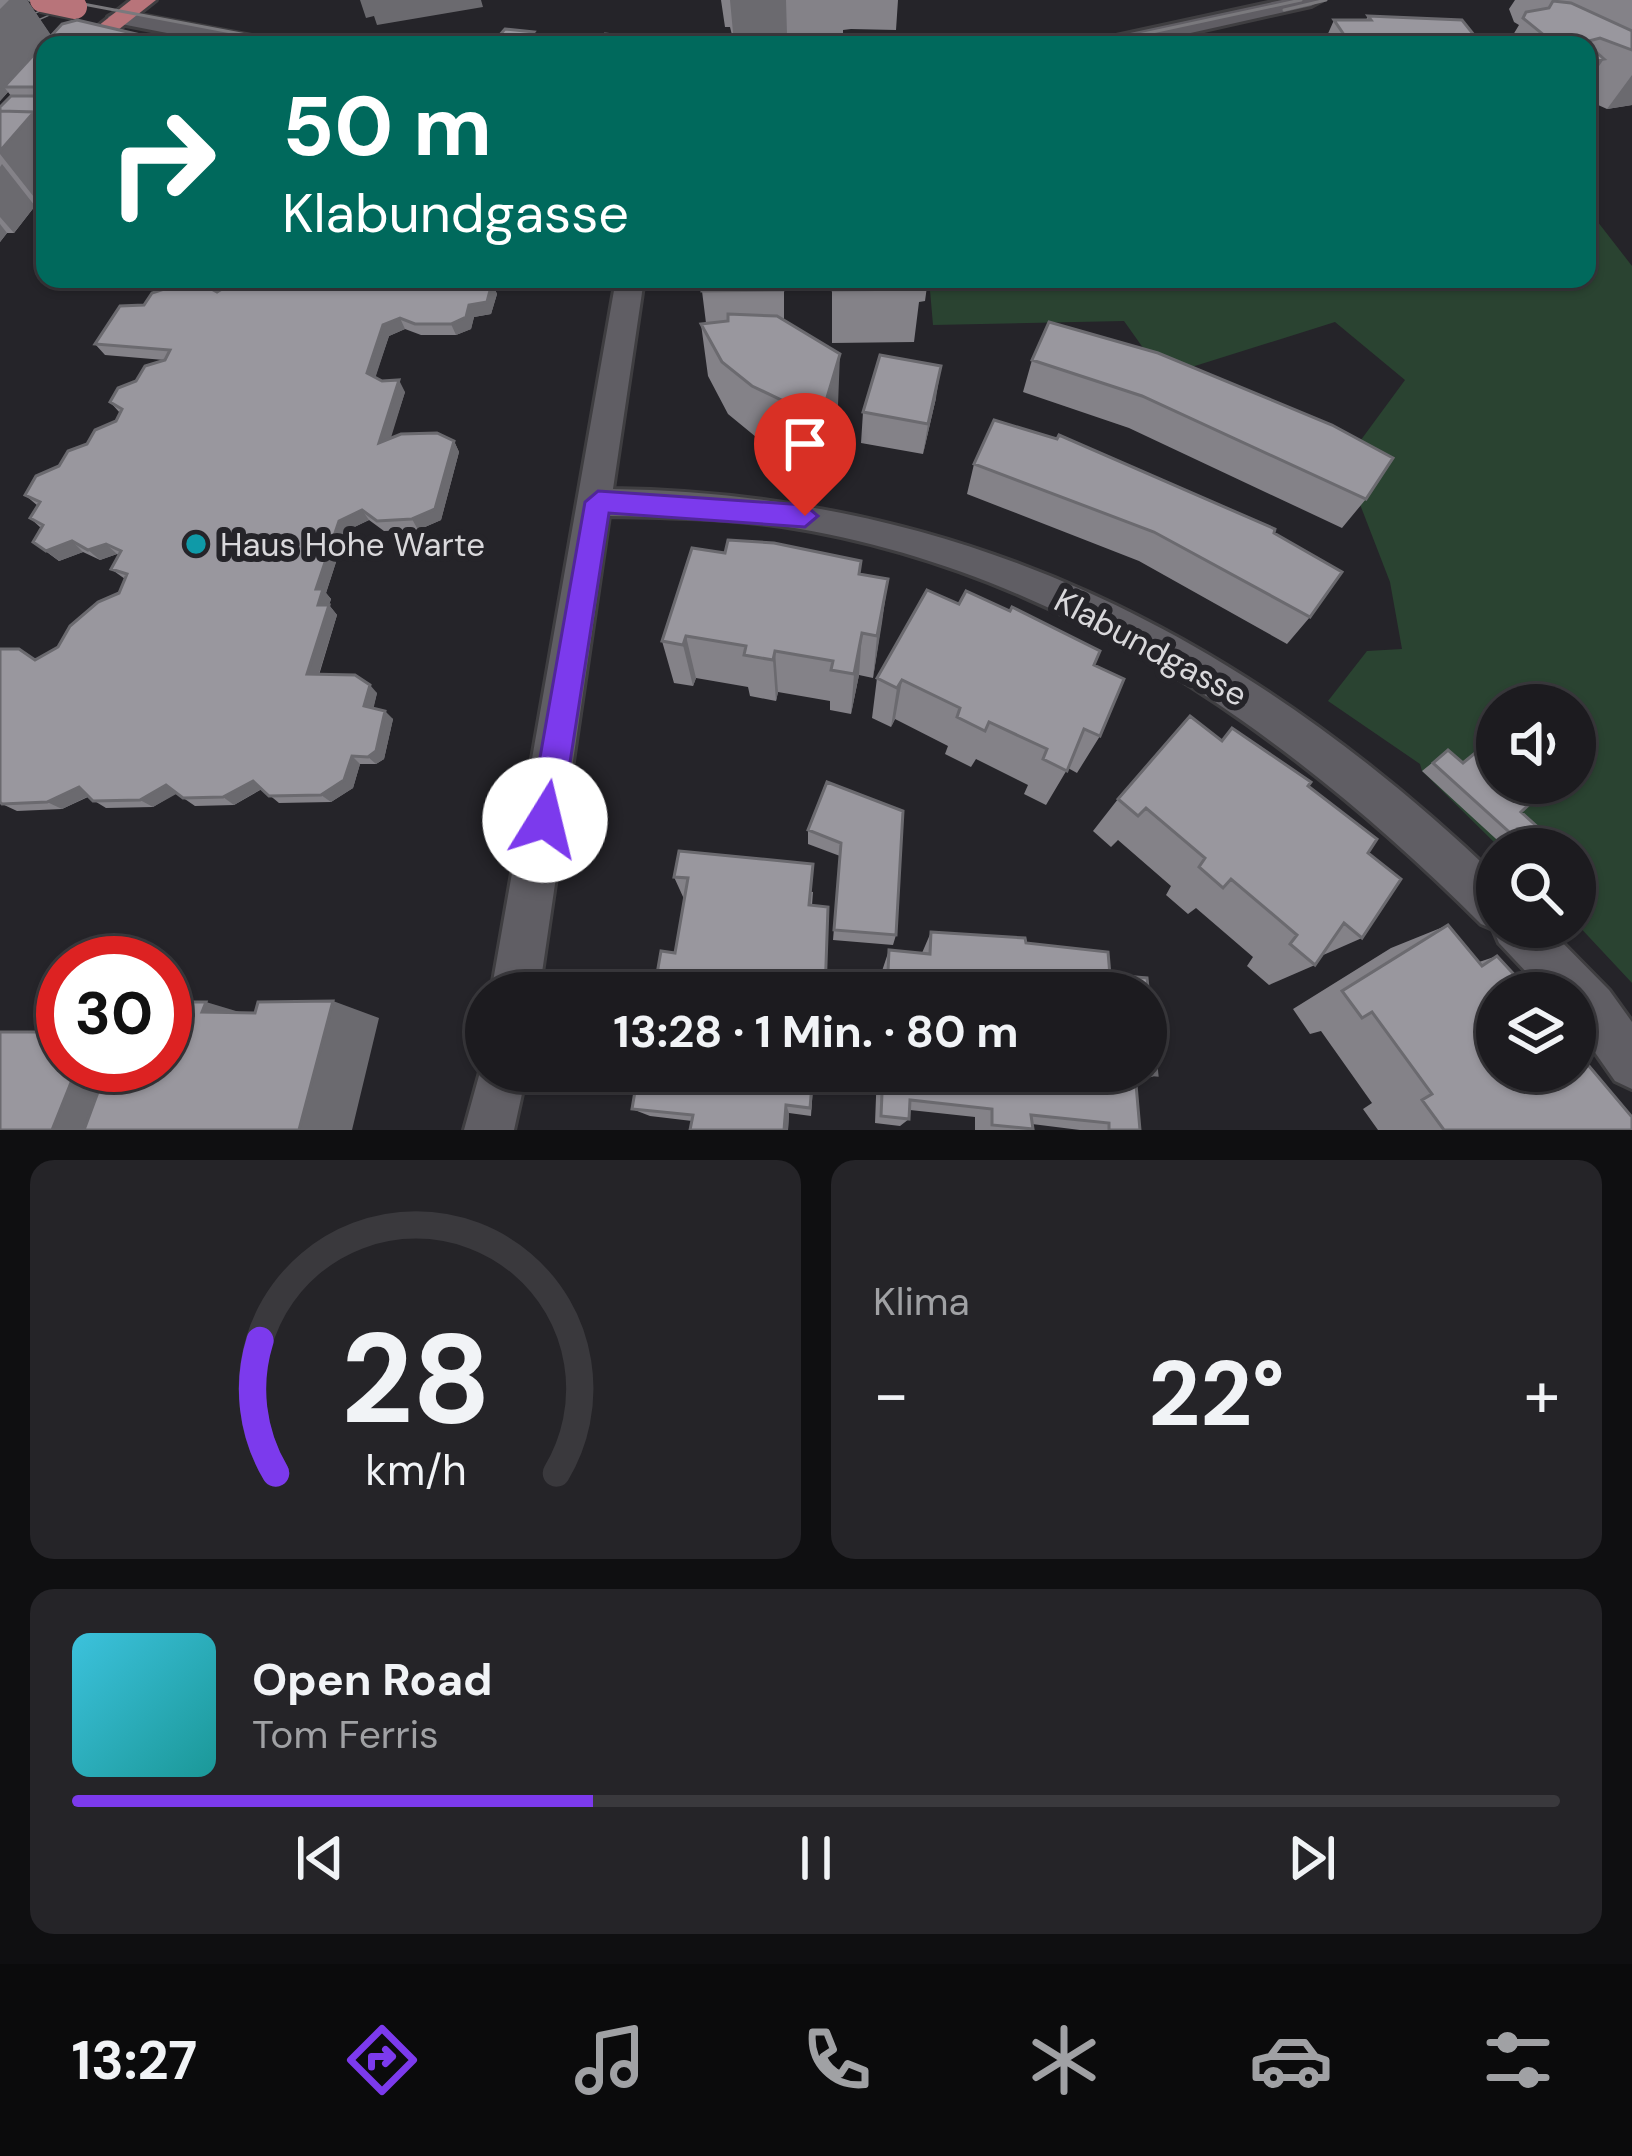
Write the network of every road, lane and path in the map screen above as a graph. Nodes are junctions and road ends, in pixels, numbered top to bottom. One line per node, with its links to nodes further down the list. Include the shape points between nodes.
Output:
1 (42, 0): 4 (main road, bridge)
2 (145, 0): 4 (main road)
3 (1311, 0): 7 (street)
4 (119, 16): 5 (main road); 6 (street)
5 (96, 36)
6 (218, 36)
7 (1148, 36)
8 (629, 288): 9 (street)
9 (598, 502): 10 (street, Klabundgasse, via 805,516 941,548 1097,610 1283,720); 12 (street)
10 (1476, 886)
11 (1535, 948): 13 (street)
12 (519, 972)
13 (1632, 1064)
14 (497, 1092): 15 (street)
15 (489, 1130)

